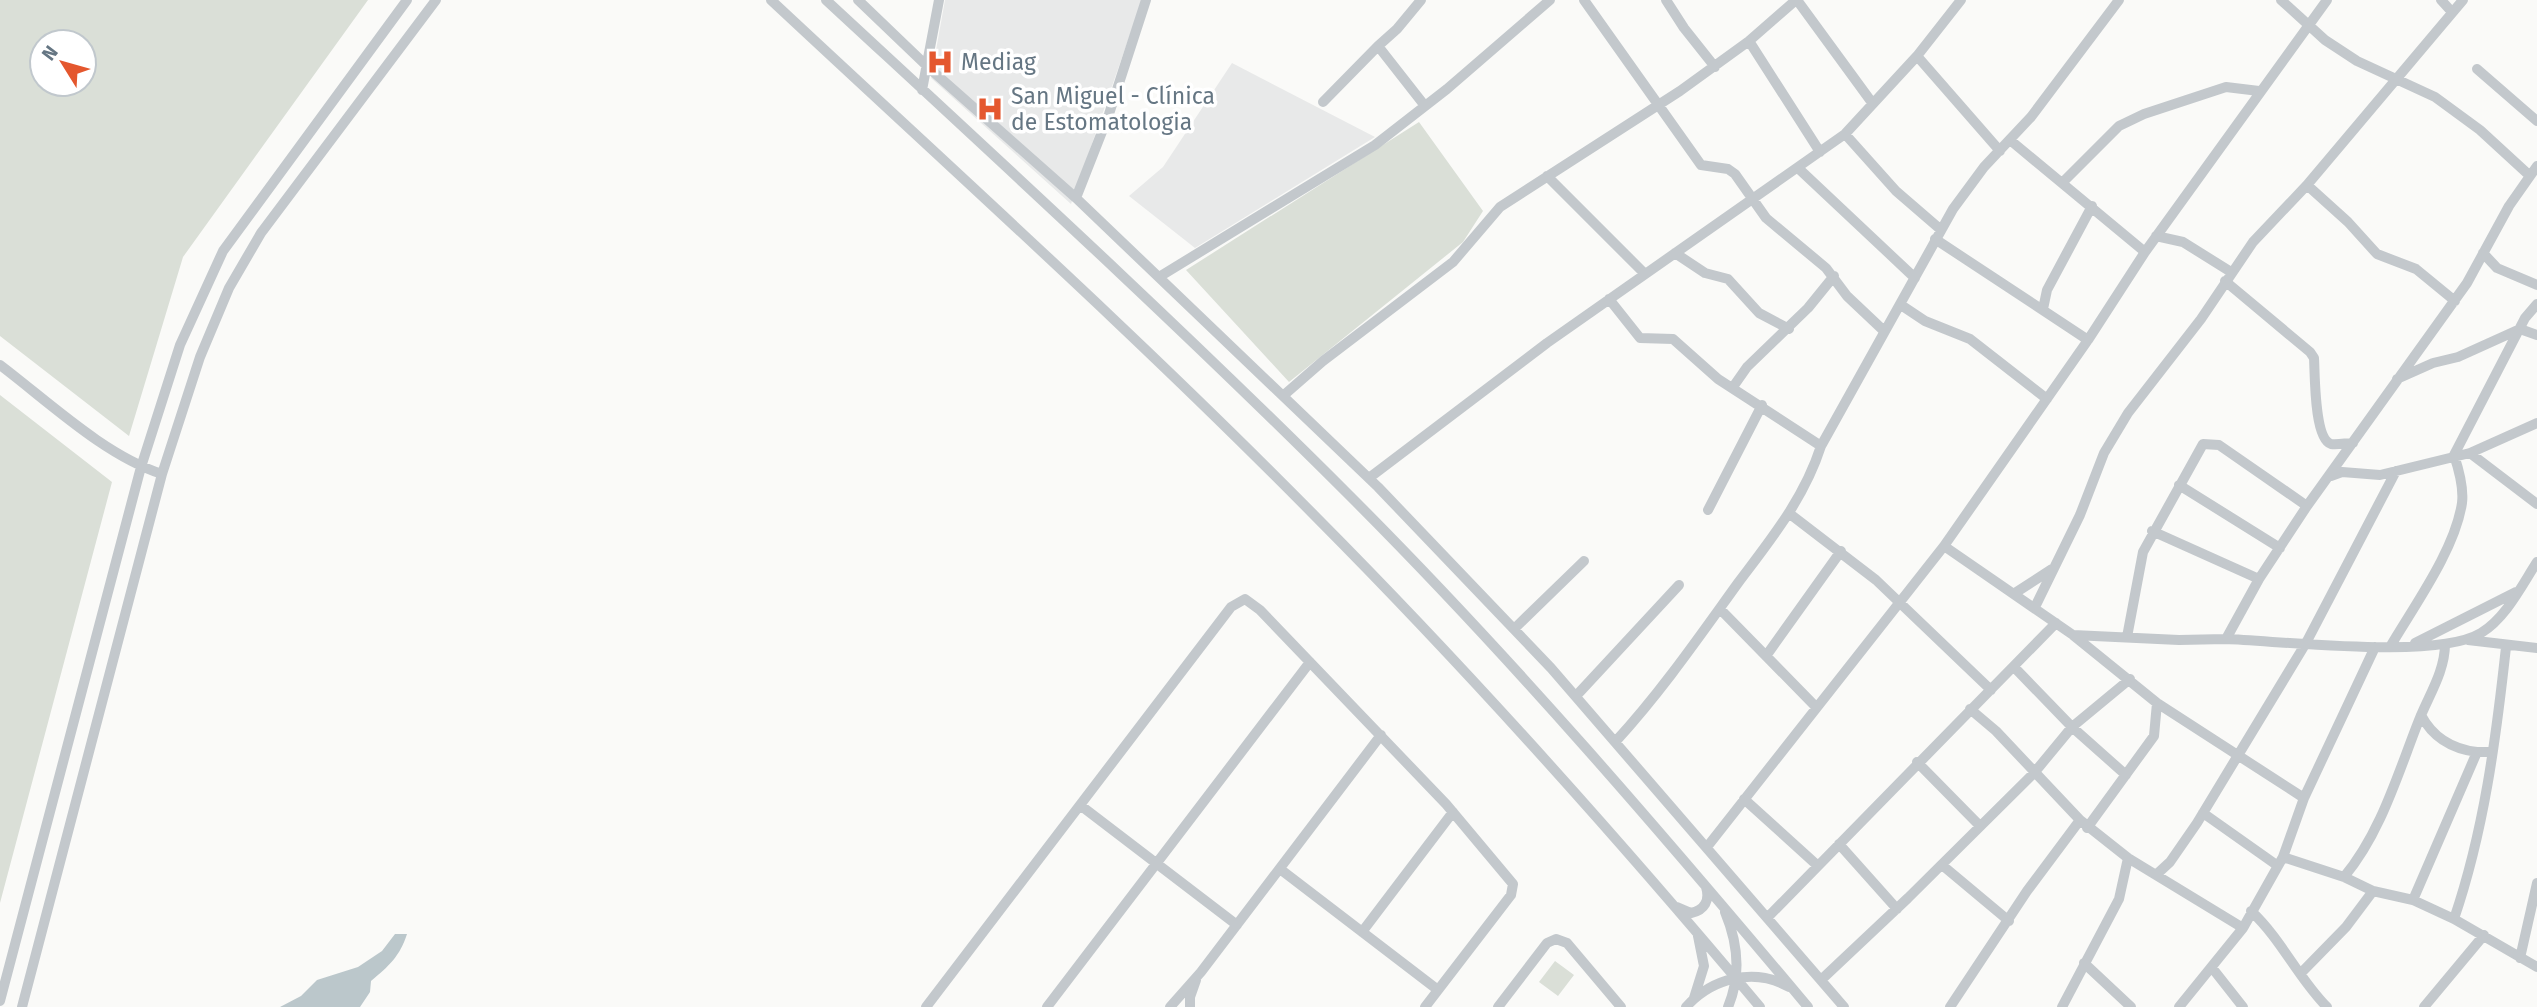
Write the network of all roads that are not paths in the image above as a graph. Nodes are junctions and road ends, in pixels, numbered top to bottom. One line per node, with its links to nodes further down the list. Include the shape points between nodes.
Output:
1 (407, 0): 81 (street, via 223,251 180,345)
2 (436, 0): 83 (street, via 244,260 200,356)
3 (771, 0): 158 (street, via 1316,516 1471,679)
4 (826, 0): 30 (street)
5 (858, 0): 27 (street)
6 (939, 0): 27 (street)
7 (1146, 0): 46 (street)
8 (1420, 0): 24 (street)
9 (1550, 0): 35 (street)
10 (1584, 0): 34 (street)
11 (1667, 0): 26 (street)
12 (1796, 0): 23 (street); 33 (street)
13 (1948, 0): 21 (street)
14 (1961, 0): 21 (street)
15 (2119, 0): 38 (street)
16 (2281, 0): 22 (street)
17 (2327, 0): 22 (street)
18 (2441, 0): 20 (street)
19 (2463, 0): 20 (street)
20 (2451, 11): 29 (street)
21 (1950, 12): 25 (street)
22 (2309, 26): 29 (street, via 2368,68); 31 (street)
23 (1749, 41): 26 (street); 40 (street)
24 (1378, 46): 32 (street); 35 (street)
25 (1917, 56): 33 (street); 39 (street)
26 (1715, 66): 34 (street)
27 (929, 68): 30 (street); 46 (street)
28 (2477, 69): 36 (street)
29 (2399, 79): 42 (street, via 2435,97); 45 (street)
30 (922, 90): 154 (street, via 1350,496 1512,664)
31 (2259, 92): 44 (street, via 2226,87 2144,114 2119,126); 50 (street)
32 (1323, 102)
33 (1873, 104): 37 (street)
34 (1657, 105): 43 (street); 47 (street, via 1700,165 1728,169)
35 (1425, 106): 57 (street, via 1375,145)
36 (2537, 121)
37 (1845, 134): 40 (street); 49 (street)
38 (2010, 140): 39 (street); 44 (street)
39 (2000, 151): 49 (street)
40 (1820, 152): 41 (street)
41 (1798, 168): 47 (street); 58 (street)
42 (2533, 171): 53 (street)
43 (1547, 176): 54 (street); 73 (street, via 1487,218 1453,262)
44 (2063, 182): 48 (street)
45 (2307, 185): 56 (street); 61 (street, via 2376,254 2416,269)
46 (1076, 198): 57 (street)
47 (1750, 198): 52 (street); 55 (street, via 1785,236)
48 (2092, 206): 51 (street); 64 (street, via 2047,290)
49 (1937, 234): 58 (street); 64 (street)
50 (2156, 236): 51 (street); 56 (street, via 2183,242)
51 (2145, 252): 69 (street)
52 (1675, 253): 54 (street); 65 (street, via 1705,273 1728,279 1759,313)
53 (2483, 253): 59 (street, via 2497,268); 61 (street)
54 (1644, 273): 60 (street)
55 (1833, 276): 65 (street); 67 (street)
56 (2228, 276): 77 (street, via 2310,352 2315,404 2326,440); 97 (street, via 2201,319 2123,420)
57 (1159, 277): 73 (street)
58 (1915, 278): 63 (street)
59 (2537, 285)
60 (1609, 299): 72 (street, via 1640,338 1674,339 1709,372); 85 (street)
61 (2455, 301): 71 (street)
62 (2537, 304): 66 (street)
63 (1901, 305): 67 (street); 74 (street, via 1925,321 1970,339)
64 (2043, 309): 69 (street)
65 (1789, 329): 72 (street, via 1747,367)
66 (2520, 329): 68 (street); 71 (street); 80 (street)
67 (1883, 330): 78 (street)
68 (2537, 335)
69 (2088, 340): 74 (street)
70 (0, 365): 81 (street)
71 (2395, 380): 77 (street)
72 (1733, 387): 75 (street)
73 (1284, 395): 85 (street)
74 (2047, 399): 92 (street)
75 (1762, 405): 78 (street); 89 (street)
76 (2537, 423): 79 (street)
77 (2353, 443): 84 (street)
78 (1821, 446): 90 (street)
79 (2470, 453): 80 (street); 87 (street)
80 (2454, 456): 82 (street); 113 (street, via 2462,505 2447,545)
81 (141, 467): 83 (street); 179 (street)
82 (2396, 471): 84 (street); 111 (street)
83 (162, 474): 181 (street)
84 (2331, 476): 88 (street)
85 (1369, 478): 106 (street)
86 (2179, 485): 88 (street, via 2199,449 2210,444); 91 (street); 93 (street)
87 (2537, 504)
88 (2308, 506): 93 (street)
89 (1708, 510)
90 (1790, 514): 94 (street); 104 (street)
91 (2152, 531): 98 (street); 108 (street, via 2143,552)
92 (1944, 546): 101 (street); 102 (street)
93 (2280, 548): 98 (street)
94 (1841, 551): 102 (street); 118 (street)
95 (1584, 561): 106 (street)
96 (2537, 562): 100 (street)
97 (2052, 569): 101 (street); 103 (street)
98 (2259, 579): 109 (street)
99 (1679, 585): 123 (street)
100 (2519, 591): 110 (street, via 2492,625); 114 (street)
101 (2015, 593): 103 (street)
102 (1899, 602): 122 (street); 125 (street)
103 (2035, 607): 105 (street)
104 (1720, 609): 118 (street); 130 (street, via 1667,682)
105 (2056, 623): 107 (street); 120 (street)
106 (1514, 629): 123 (street)
107 (2073, 635): 108 (street); 121 (street)
108 (2127, 637): 109 (street)
109 (2226, 639): 111 (street)
110 (2468, 640): 112 (street); 115 (street)
111 (2306, 643): 116 (street); 133 (street)
112 (2445, 644): 114 (street); 127 (street, via 2442,666)
113 (2390, 647): 114 (street); 116 (street)
114 (2406, 647)
115 (2506, 647): 117 (street); 132 (street)
116 (2375, 648): 137 (street)
117 (2537, 648)
118 (1766, 656): 125 (street)
119 (1310, 662): 129 (street); 139 (street, via 1255,604 1238,601); 148 (street)
120 (2014, 667): 122 (street); 128 (street)
121 (2130, 679): 124 (street); 128 (street)
122 (1991, 690): 126 (street)
123 (1576, 696): 130 (street)
124 (2157, 704): 133 (street); 136 (street, via 2154,736)
125 (1816, 707): 138 (street)
126 (1970, 709): 134 (street); 135 (street)
127 (2421, 716): 131 (street, via 2451,746); 153 (street, via 2371,836)
128 (2072, 727): 135 (street); 136 (street)
129 (1381, 735): 140 (street); 151 (street)
130 (1616, 741): 145 (street)
131 (2477, 752): 132 (street); 157 (street)
132 (2492, 752): 162 (street, via 2473,855)
133 (2237, 755): 137 (street); 141 (street)
134 (1917, 762): 143 (street); 144 (street)
135 (2034, 772): 142 (street); 143 (street)
136 (2126, 775): 142 (street)
137 (2304, 798): 147 (street)
138 (1744, 799): 145 (street); 150 (street)
139 (1080, 806): 148 (street); 182 (street)
140 (1453, 812): 167 (street); 177 (street, via 1511,879 1513,889)
141 (2203, 813): 147 (street); 152 (street)
142 (2083, 824): 146 (street); 163 (street)
143 (1980, 826): 149 (street)
144 (1839, 844): 150 (street); 159 (street)
145 (1707, 846): 161 (street)
146 (2128, 858): 152 (street); 170 (street, via 2119,899)
147 (2281, 861): 153 (street); 160 (street)
148 (1157, 863): 164 (street); 183 (street)
149 (1942, 865): 159 (street); 163 (street)
150 (1818, 866): 161 (street)
151 (1280, 869): 164 (street); 167 (street)
152 (2157, 874): 166 (street)
153 (2344, 877): 156 (street)
154 (1703, 882): 158 (street, via 1708,893 1702,909 1686,912); 175 (street, via 1732,929); 178 (street)
155 (2537, 883): 169 (street)
156 (2373, 891): 157 (street); 174 (street)
157 (2413, 900): 162 (street)
158 (1675, 906): 165 (street)
159 (1897, 909): 176 (street)
160 (2252, 911): 166 (street); 174 (street)
161 (1767, 918): 176 (street)
162 (2454, 919): 168 (street)
163 (2009, 921): 194 (street)
164 (1237, 925): 173 (street)
165 (1691, 925): 175 (street); 180 (street, via 1701,944 1703,966 1699,987)
166 (2242, 928): 172 (street)
167 (1362, 932): 177 (street)
168 (2484, 935): 169 (street); 200 (street)
169 (2521, 958): 171 (street)
170 (2084, 963): 195 (street); 196 (street)
171 (2537, 967)
172 (2213, 969): 197 (street); 198 (street)
173 (1201, 972): 184 (street); 186 (street, via 1191,991)
174 (2301, 973): 199 (street)
175 (1735, 977): 178 (street, via 1766,978); 180 (street, via 1706,989); 190 (street); 191 (street)
176 (1821, 980): 193 (street)
177 (1438, 989): 187 (street)
178 (1794, 990): 192 (street)
179 (0, 1001)
180 (1687, 1006)
181 (22, 1007)
182 (926, 1007)
183 (1047, 1007)
184 (1171, 1007): 185 (street)
185 (1183, 1007)
186 (1190, 1007)
187 (1425, 1007)
188 (1498, 1007): 189 (street, via 1547,943 1556,939 1567,943)
189 (1621, 1007)
190 (1728, 1007)
191 (1760, 1007)
192 (1808, 1007)
193 (1844, 1007)
194 (1950, 1007)
195 (2062, 1007)
196 (2131, 1007)
197 (2179, 1007)
198 (2243, 1007)
199 (2327, 1007)
200 (2424, 1007)

